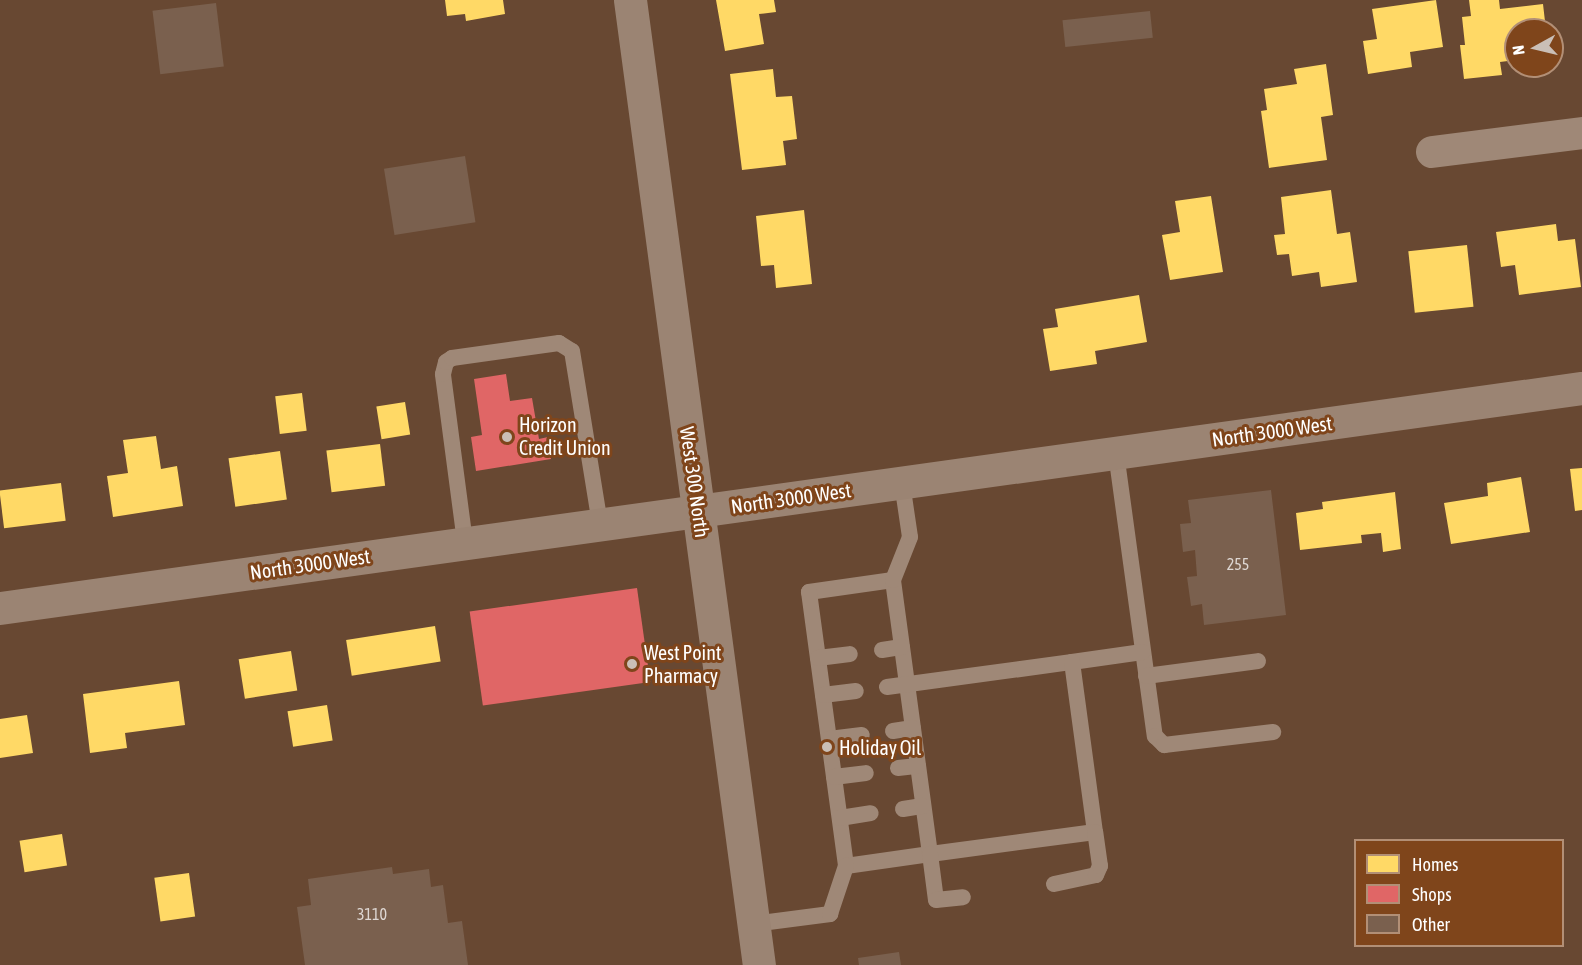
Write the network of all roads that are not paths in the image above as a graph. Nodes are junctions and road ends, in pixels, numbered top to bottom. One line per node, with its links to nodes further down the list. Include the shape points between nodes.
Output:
1 (630, 0): 7 (main road, West 300 North)
2 (1582, 133): 3 (street)
3 (1432, 152)
4 (1582, 388): 5 (main road, North 3000 West)
5 (1116, 453): 6 (main road, North 3000 West); 14 (lane)
6 (902, 483): 7 (main road, North 3000 West); 10 (lane, via 910,537)
7 (699, 511): 8 (main road, North 3000 West); 42 (main road, West 300 North)
8 (600, 523): 9 (main road, North 3000 West); 9 (lane, via 572,351 559,343 452,358 446,362 443,374)
9 (465, 542): 11 (main road, North 3000 West)
10 (893, 580): 12 (lane); 16 (lane, via 809,592)
11 (0, 608)
12 (902, 647): 13 (lane); 20 (lane)
13 (882, 650)
14 (1142, 652): 18 (lane); 19 (lane)
15 (850, 654): 16 (lane)
16 (818, 658): 23 (lane)
17 (1258, 661): 19 (lane)
18 (1072, 662): 20 (lane); 37 (lane)
19 (1146, 676): 26 (lane, via 1155,736 1164,745)
20 (907, 684): 21 (lane); 24 (lane)
21 (887, 687)
22 (856, 691): 23 (lane)
23 (823, 695): 28 (lane)
24 (913, 728): 25 (lane); 29 (lane)
25 (893, 731)
26 (1273, 732)
27 (861, 735): 28 (lane)
28 (829, 739): 32 (lane)
29 (918, 766): 30 (lane); 33 (lane)
30 (898, 768)
31 (866, 773): 32 (lane)
32 (834, 777): 36 (lane)
33 (923, 806): 34 (lane); 38 (lane)
34 (903, 809)
35 (871, 813): 36 (lane)
36 (840, 818): 39 (lane)
37 (1095, 832): 38 (lane); 40 (lane, via 1100,866 1096,875)
38 (930, 854): 39 (lane); 41 (lane, via 936,900)
39 (846, 866): 42 (lane, via 830,914)
40 (1054, 884)
41 (963, 897)
42 (753, 924): 43 (main road, West 300 North)
43 (759, 965)

